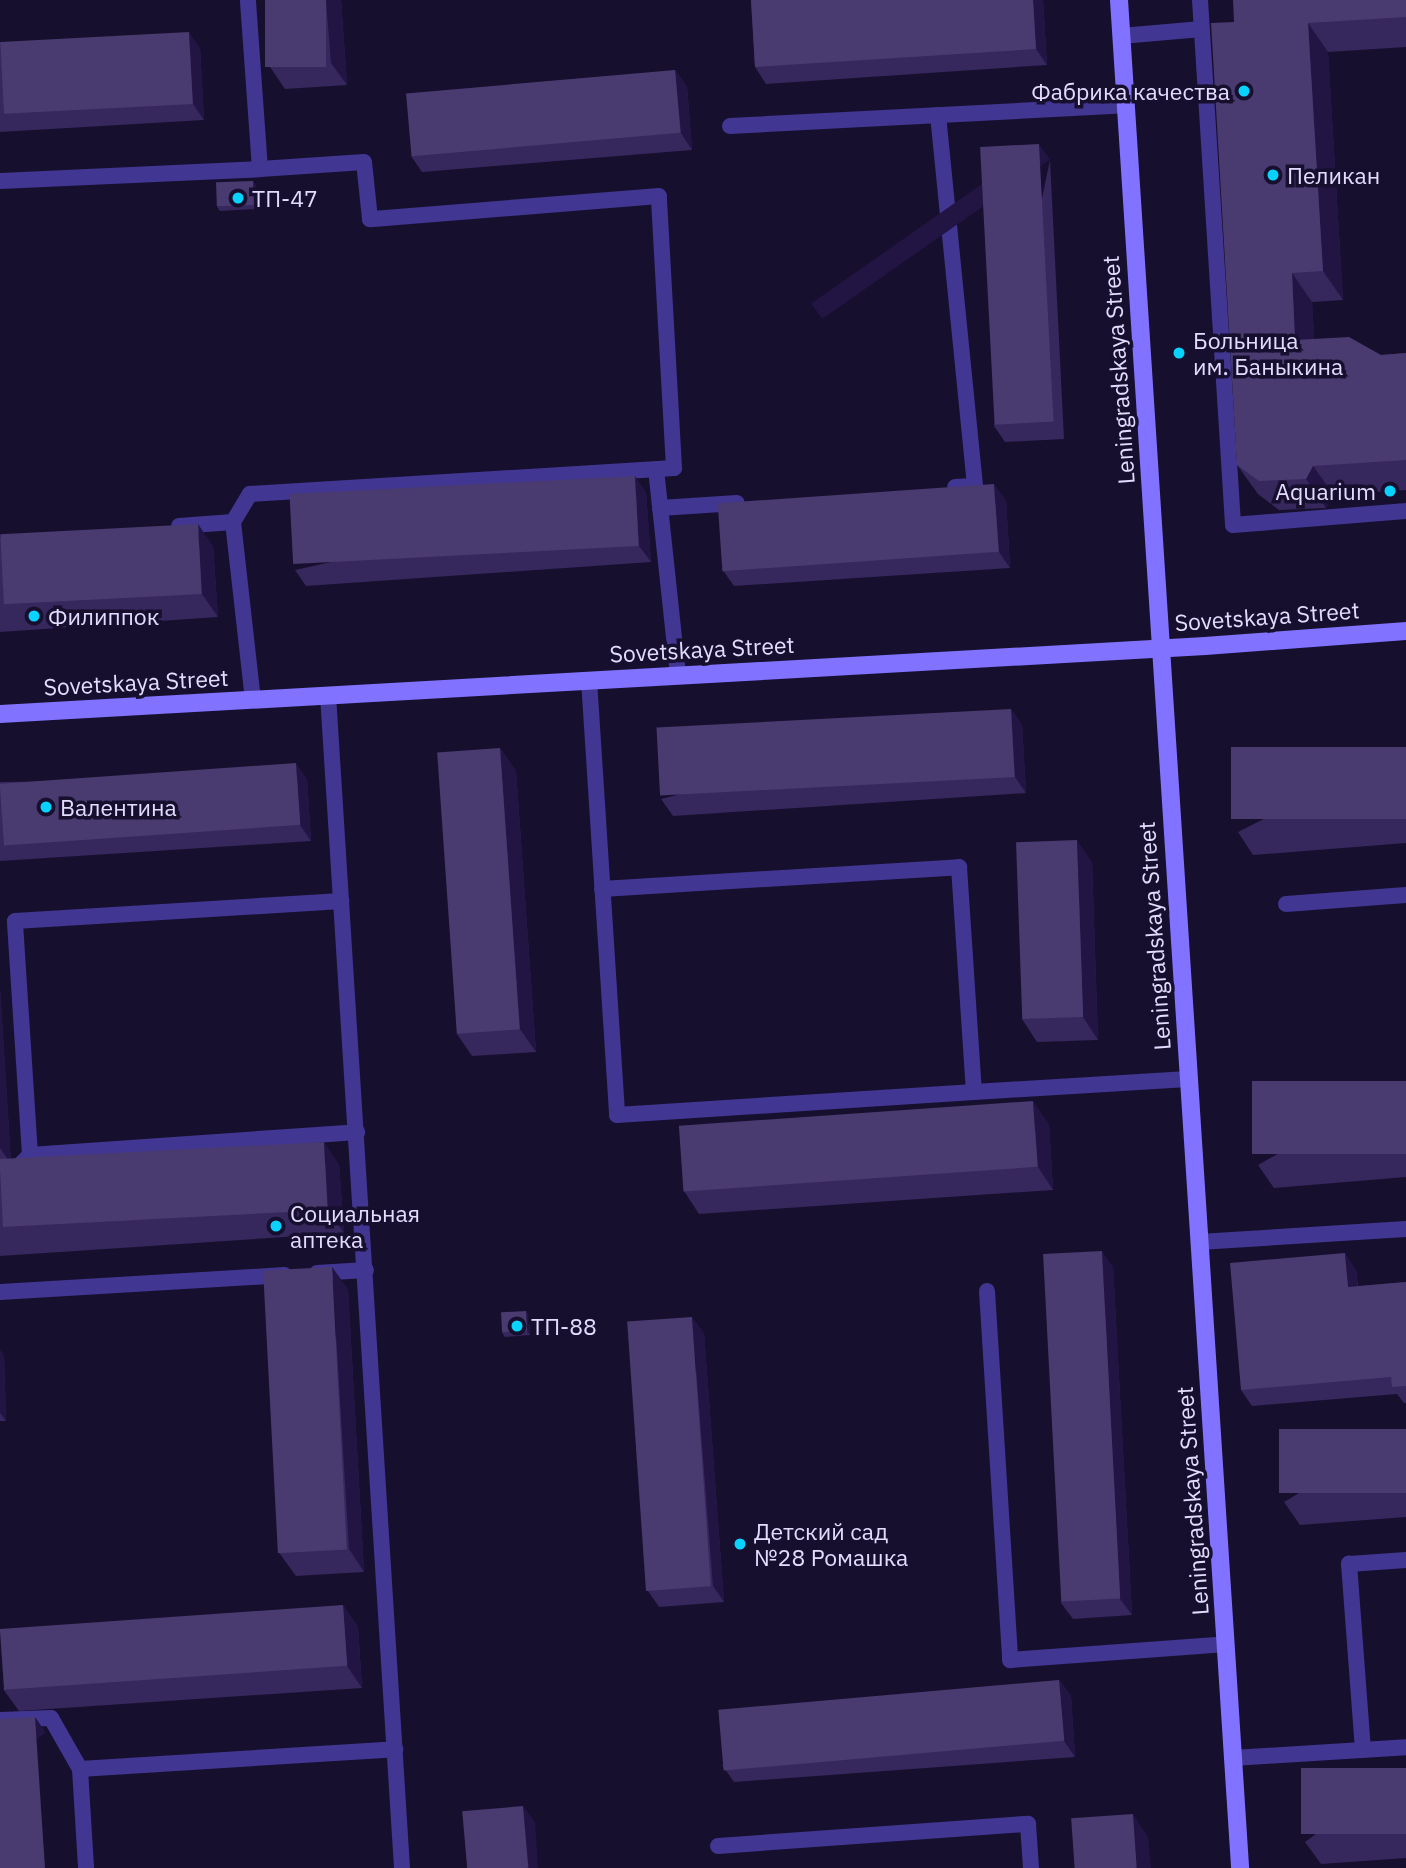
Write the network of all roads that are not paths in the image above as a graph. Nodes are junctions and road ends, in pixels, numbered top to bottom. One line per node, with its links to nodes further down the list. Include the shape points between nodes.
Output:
1 (248, 0): 9 (lane)
2 (1119, 0): 5 (street, Leningradskaya Street)
3 (1200, 0): 4 (lane)
4 (1202, 29): 5 (lane); 15 (lane, via 1233,525)
5 (1121, 36): 6 (street, Leningradskaya Street)
6 (1125, 105): 7 (lane); 19 (street, Leningradskaya Street)
7 (938, 115): 8 (lane); 12 (lane, via 975,486)
8 (730, 126)
9 (260, 169): 10 (lane); 11 (lane, via 364,162 370,219 659,196 674,468)
10 (0, 181)
11 (656, 469): 14 (lane); 16 (lane, via 250,494)
12 (934, 489)
13 (756, 502): 14 (lane)
14 (660, 508): 20 (lane)
15 (1406, 512)
16 (233, 522): 17 (lane); 23 (lane)
17 (164, 527)
18 (1406, 631): 19 (street, Sovetskaya Street)
19 (1160, 648): 20 (street, Sovetskaya Street); 29 (street, Leningradskaya Street)
20 (678, 676): 21 (street, Sovetskaya Street)
21 (589, 680): 22 (street, Sovetskaya Street); 25 (lane)
22 (328, 695): 23 (street, Sovetskaya Street); 27 (lane)
23 (253, 700): 24 (street, Sovetskaya Street)
24 (0, 714)
25 (603, 888): 30 (lane, via 959,867); 30 (lane, via 617,1115)
26 (1406, 895): 28 (lane)
27 (341, 901): 31 (lane); 32 (lane, via 15,921)
28 (1286, 904)
29 (1188, 1079): 30 (lane); 35 (street, Leningradskaya Street)
30 (974, 1092)
31 (357, 1132): 32 (lane); 36 (lane)
32 (30, 1155): 33 (lane, via 10,1175)
33 (0, 1175)
34 (1406, 1229): 35 (lane)
35 (1199, 1242): 40 (street, Leningradskaya Street)
36 (366, 1270): 38 (lane); 43 (lane)
37 (987, 1291): 40 (lane, via 1010,1660)
38 (0, 1292)
39 (1406, 1560): 44 (lane, via 1349,1564)
40 (1226, 1644): 45 (street, Leningradskaya Street)
41 (0, 1720): 46 (lane, via 51,1718)
42 (1406, 1747): 44 (lane)
43 (395, 1749): 46 (lane); 49 (lane)
44 (1363, 1750): 45 (lane)
45 (1233, 1758): 51 (street, Leningradskaya Street)
46 (80, 1769): 48 (lane)
47 (718, 1846): 50 (lane, via 1028,1824)
48 (86, 1868)
49 (402, 1868)
50 (1031, 1868)
51 (1240, 1868)

